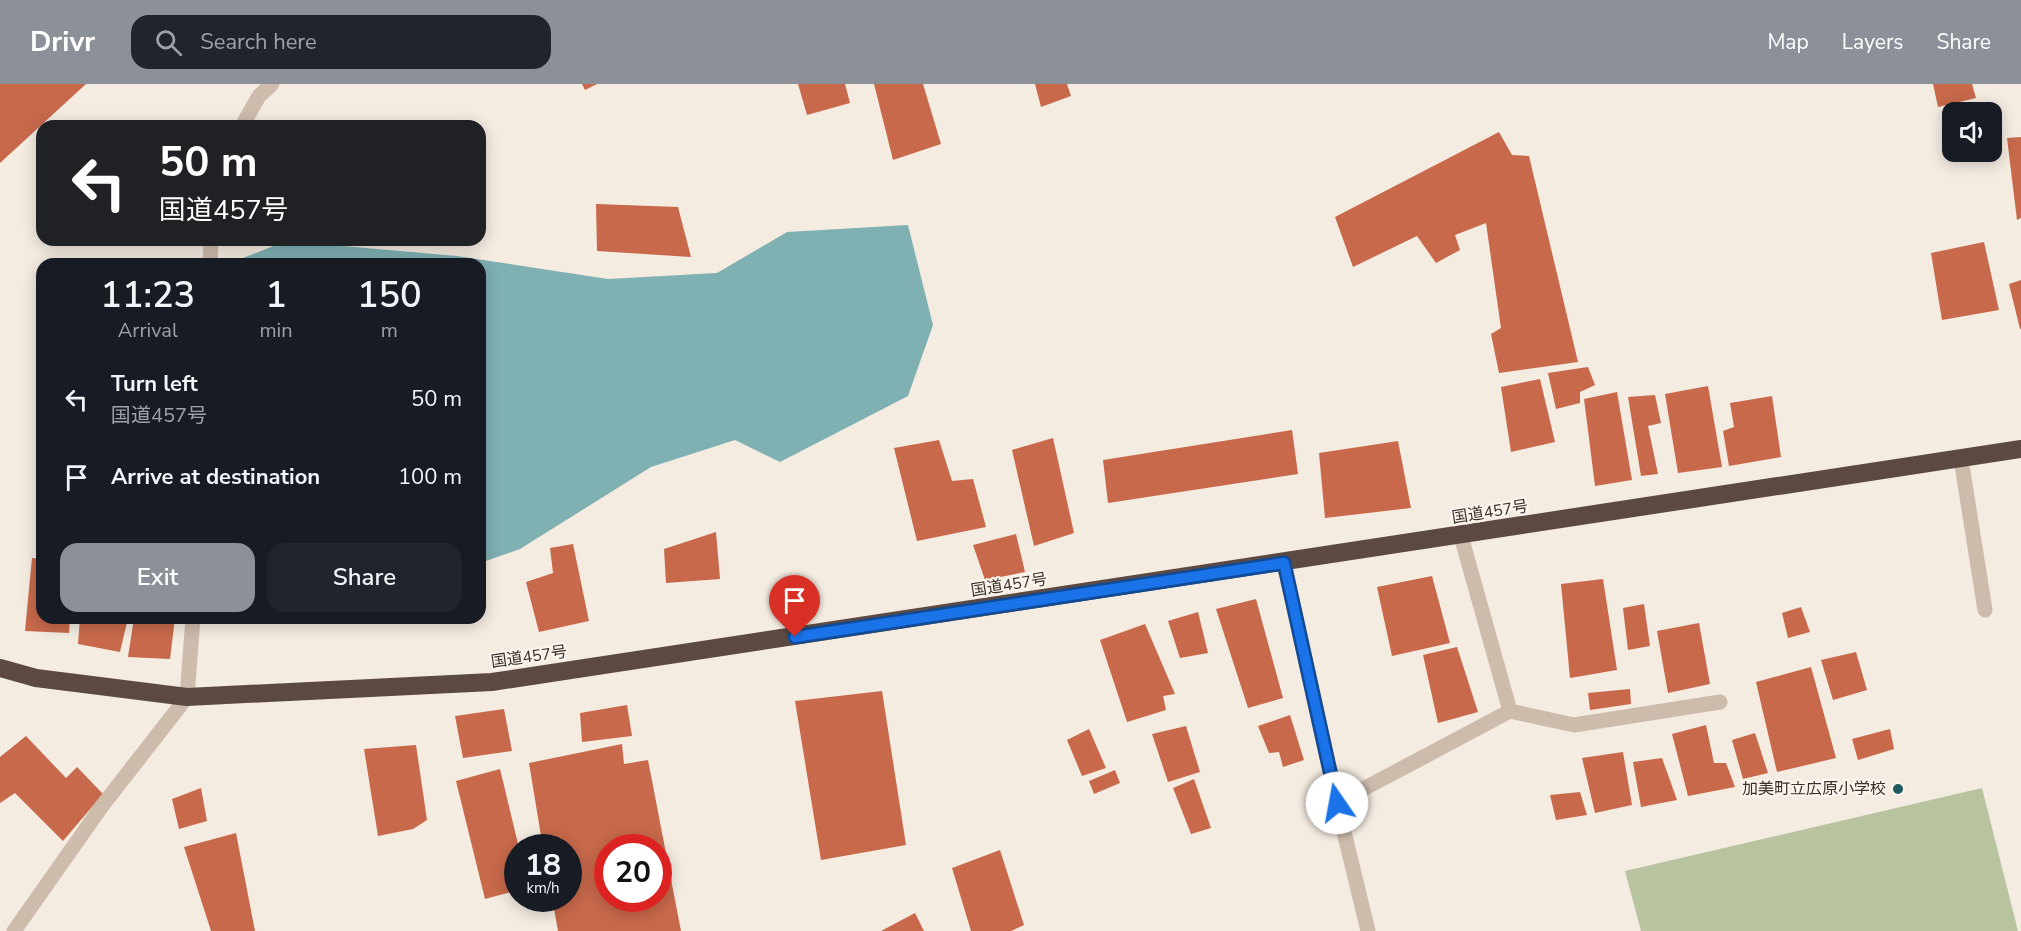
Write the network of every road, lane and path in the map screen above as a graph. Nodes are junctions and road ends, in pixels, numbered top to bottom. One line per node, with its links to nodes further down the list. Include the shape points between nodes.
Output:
1 (272, 84): 2 (street, via 259,96)
2 (245, 120)
3 (2021, 449): 4 (highway, 国道457号)
4 (1961, 459): 5 (highway, 国道457号); 7 (street)
5 (1461, 536): 6 (highway, 国道457号); 12 (street)
6 (1284, 563): 10 (highway, 国道457号, via 492,682); 13 (street)
7 (1985, 610)
8 (193, 624): 10 (street)
9 (0, 668): 10 (highway, 国道457号, via 36,678)
10 (187, 697): 14 (street, via 102,806)
11 (1720, 702): 12 (street, via 1574,725)
12 (1510, 711): 13 (street)
13 (1337, 803): 15 (street)
14 (15, 931)
15 (1368, 931)

